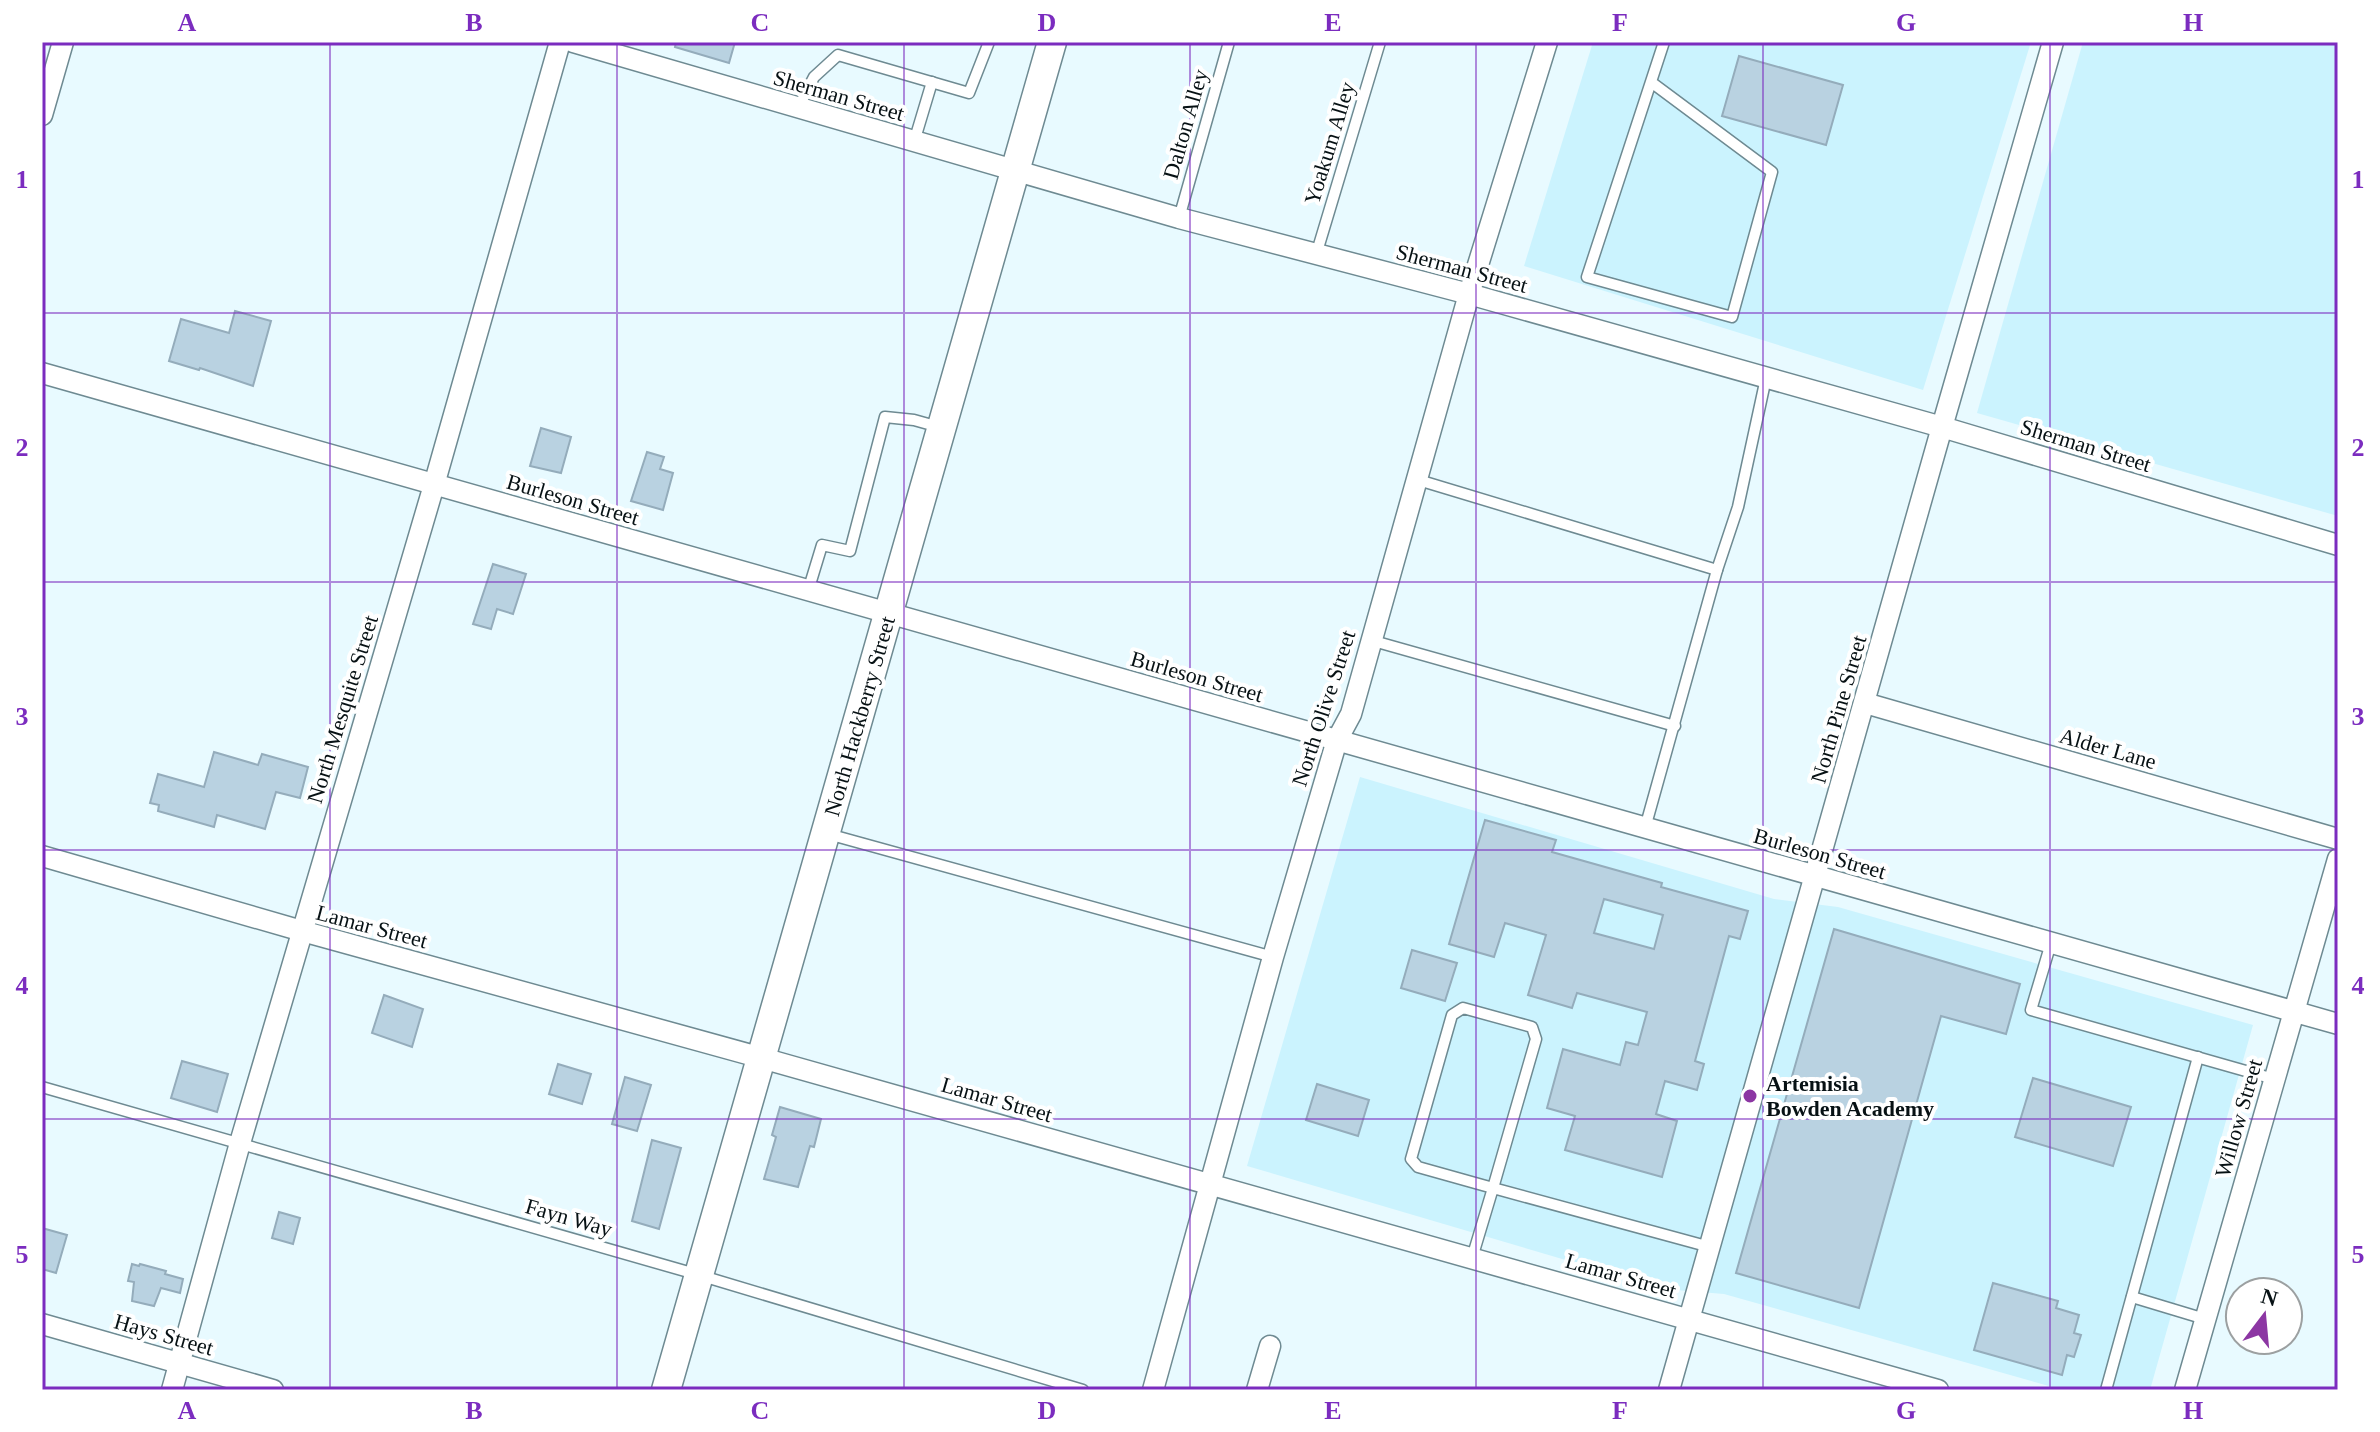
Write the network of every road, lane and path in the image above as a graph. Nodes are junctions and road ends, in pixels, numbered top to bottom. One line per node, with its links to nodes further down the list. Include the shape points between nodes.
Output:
1 (63, 42): 14 (street)
2 (560, 42): 25 (street, North Mesquite Street)
3 (573, 42): 13 (street, Sherman Street)
4 (989, 42): 11 (lane, via 969,93)
5 (1052, 42): 16 (main road, North Hackberry Street)
6 (1229, 42): 17 (lane, Dalton Alley)
7 (1380, 42): 18 (lane, Yoakum Alley)
8 (1547, 42): 19 (street, North Olive Street)
9 (1664, 42): 12 (lane)
10 (2053, 42): 23 (street, North Pine Street)
11 (932, 82): 13 (lane, via 838,55 814,77); 15 (lane)
12 (1651, 82): 12 (lane, via 1587,277 1732,317 1772,172)
13 (798, 108): 15 (street, Sherman Street)
14 (42, 115)
15 (914, 142): 16 (street, Sherman Street)
16 (1015, 171): 17 (street, Sherman Street); 22 (main road, North Hackberry Street)
17 (1179, 218): 18 (street, Sherman Street)
18 (1316, 255): 19 (street, Sherman Street)
19 (1469, 294): 21 (street, Sherman Street); 24 (street, North Olive Street)
20 (42, 373): 25 (street, Burleson Street)
21 (1766, 378): 23 (street, Sherman Street); 27 (lane, via 1738,507)
22 (942, 427): 28 (lane, via 885,417 850,551 822,545); 29 (main road, North Hackberry Street)
23 (1942, 427): 26 (street, Sherman Street); 31 (street, North Pine Street)
24 (1415, 479): 27 (lane); 30 (street, North Olive Street)
25 (434, 485): 28 (street, Burleson Street); 40 (street, North Mesquite Street)
26 (2338, 545)
27 (1717, 570): 32 (lane)
28 (808, 591): 29 (street, Burleson Street)
29 (889, 614): 33 (street, Burleson Street); 35 (main road, North Hackberry Street)
30 (1370, 640): 32 (lane); 33 (street, North Olive Street, via 1351,714)
31 (1865, 703): 36 (street, Alder Lane); 39 (street, North Pine Street)
32 (1675, 726): 34 (lane)
33 (1337, 740): 34 (street, Burleson Street); 42 (street, North Olive Street)
34 (1645, 828): 39 (street, Burleson Street)
35 (826, 833): 42 (lane); 46 (main road, North Hackberry Street)
36 (2338, 839)
37 (42, 856): 40 (street, Lamar Street)
38 (2338, 859): 43 (street, Willow Street)
39 (1816, 876): 41 (street, Burleson Street); 52 (street, North Pine Street)
40 (302, 931): 46 (street, Lamar Street); 49 (street, North Mesquite Street)
41 (2051, 943): 43 (street, Burleson Street); 45 (lane, via 2031,1010)
42 (1273, 957): 50 (street, North Olive Street)
43 (2294, 1012): 44 (street, Burleson Street); 47 (street, Willow Street)
44 (2338, 1024)
45 (2198, 1057): 47 (lane); 55 (lane)
46 (762, 1058): 50 (street, Lamar Street); 54 (main road, North Hackberry Street)
47 (2274, 1079): 56 (street, Willow Street)
48 (42, 1087): 49 (lane, Fayn Way)
49 (240, 1143): 54 (lane, Fayn Way); 60 (street, North Mesquite Street)
50 (1211, 1184): 53 (street, Lamar Street); 65 (street, North Olive Street)
51 (1493, 1188): 51 (lane, via 1536,1039 1532,1027 1463,1008 1452,1015 1411,1159 1418,1167); 52 (lane); 53 (lane)
52 (1710, 1247): 57 (street, North Pine Street)
53 (1472, 1258): 57 (street, Lamar Street)
54 (699, 1275): 63 (main road, North Hackberry Street); 64 (lane, Fayn Way)
55 (2132, 1297): 56 (lane); 69 (lane)
56 (2205, 1319): 70 (street, Willow Street)
57 (1689, 1320): 67 (street, North Pine Street); 68 (street, Lamar Street)
58 (42, 1324): 60 (street, Hays Street)
59 (1270, 1346): 66 (street)
60 (179, 1363): 61 (street, North Mesquite Street); 62 (street, Hays Street)
61 (172, 1390)
62 (273, 1390)
63 (666, 1390)
64 (1083, 1390)
65 (1153, 1390)
66 (1257, 1390)
67 (1669, 1390)
68 (1938, 1390)
69 (2106, 1390)
70 (2185, 1390)

